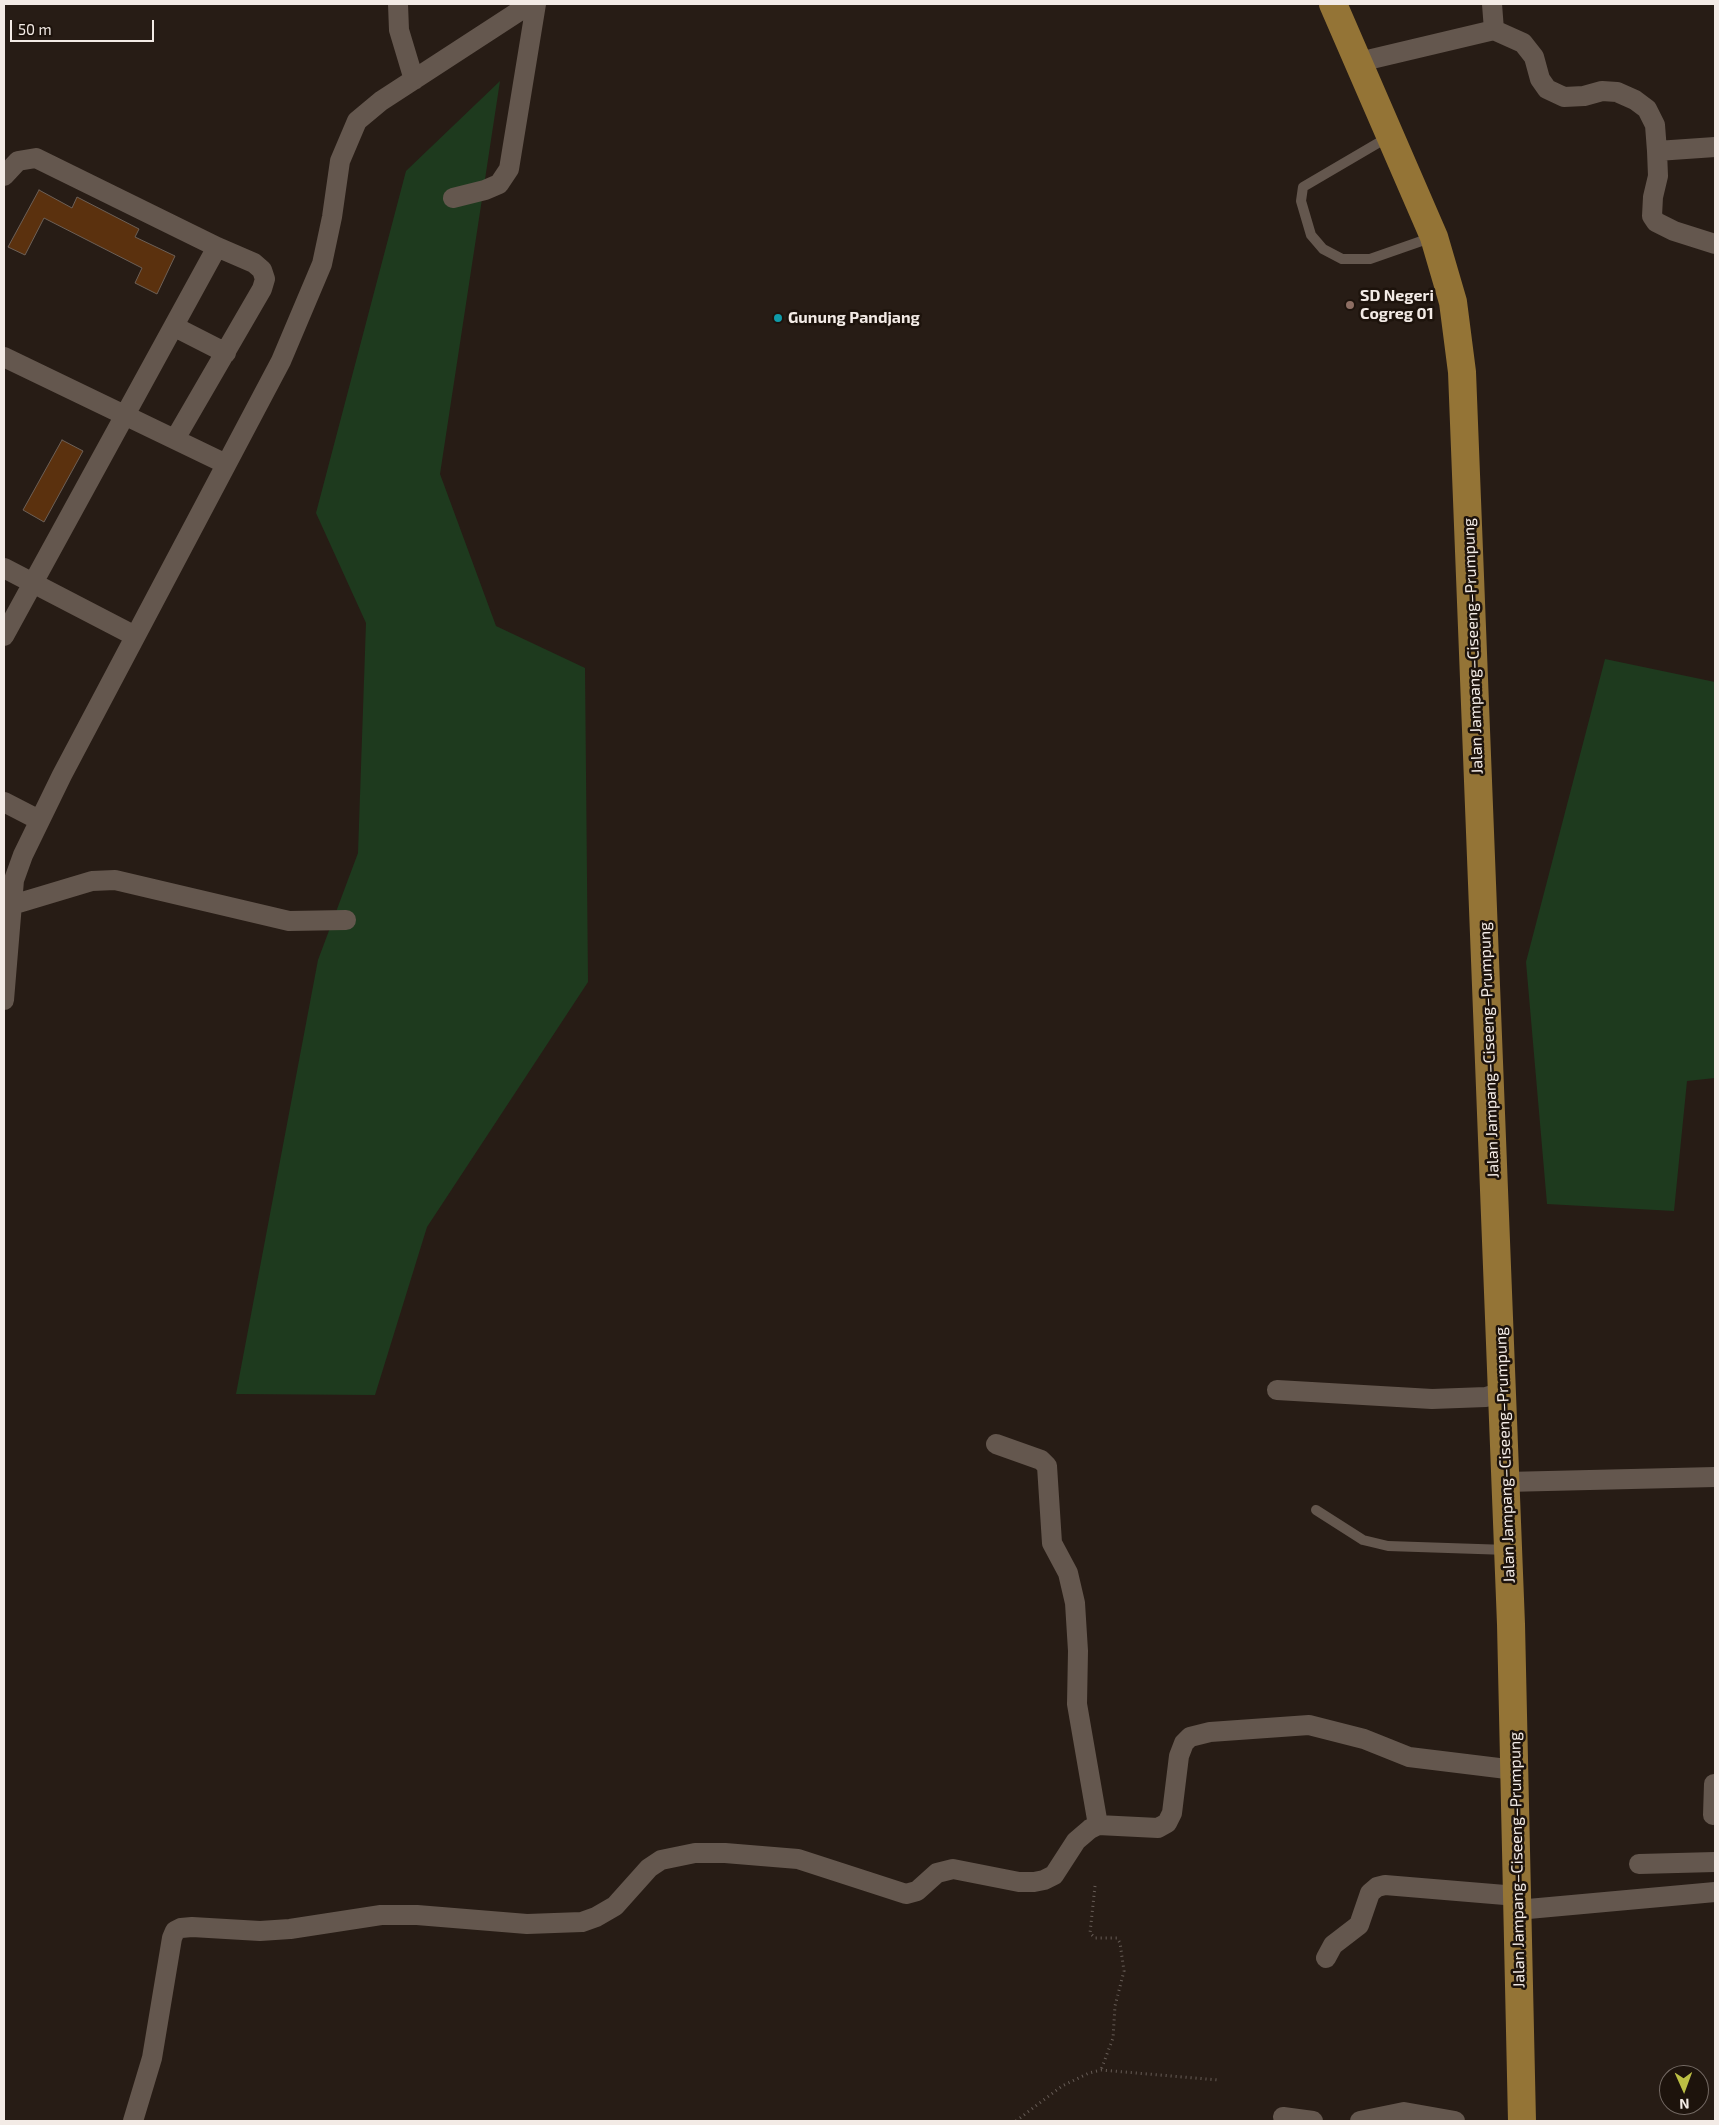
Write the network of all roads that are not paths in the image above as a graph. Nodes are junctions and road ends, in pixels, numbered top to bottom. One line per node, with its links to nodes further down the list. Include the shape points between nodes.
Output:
1 (398, 4): 8 (street, via 399,30)
2 (530, 4): 8 (street)
3 (536, 4): 13 (street, via 509,169 499,184)
4 (1333, 4): 7 (main road, Jalan Jampang–Ciseeng–Prumpung)
5 (1492, 4): 6 (street)
6 (1494, 30): 7 (street); 11 (street, via 1523,43 1534,57 1540,79 1547,88 1564,96 1618,92 1635,100 1647,109 1654,125)
7 (1359, 62): 9 (main road, Jalan Jampang–Ciseeng–Prumpung)
8 (414, 80): 22 (street, via 357,121 340,160 322,264 281,361)
9 (1391, 136): 14 (main road, Jalan Jampang–Ciseeng–Prumpung); 14 (lane, via 1303,187 1301,201 1311,235 1323,249 1342,259 1370,259)
10 (1715, 147): 11 (street)
11 (1657, 151): 15 (street, via 1658,176 1652,216 1656,222 1674,231)
12 (4, 176): 16 (street, via 18,161 36,158)
13 (453, 198)
14 (1434, 237): 34 (main road, Jalan Jampang–Ciseeng–Prumpung, via 1453,302 1462,372)
15 (1715, 244)
16 (216, 247): 17 (street); 18 (street, via 254,263 262,270 265,279)
17 (174, 327): 18 (street); 20 (street)
18 (226, 353): 21 (street)
19 (4, 356): 20 (street)
20 (124, 415): 21 (street); 24 (street)
21 (175, 439): 22 (street)
22 (226, 464): 26 (street)
23 (4, 568): 24 (street)
24 (33, 583): 25 (street); 26 (street)
25 (4, 636)
26 (135, 636): 28 (street)
27 (4, 802): 28 (street)
28 (39, 820): 29 (street)
29 (9, 880): 30 (street)
30 (12, 905): 31 (street, via 92,881 115,880 289,921); 32 (street)
31 (346, 920)
32 (4, 1000)
33 (1277, 1390): 34 (street, via 1432,1399 1486,1397)
34 (1502, 1392): 37 (main road, Jalan Jampang–Ciseeng–Prumpung)
35 (996, 1444): 43 (street, via 1041,1460 1047,1466 1052,1543 1068,1573 1075,1603 1077,1704)
36 (1715, 1477): 37 (street)
37 (1506, 1482): 39 (main road, Jalan Jampang–Ciseeng–Prumpung)
38 (1316, 1510): 39 (lane, via 1363,1540 1388,1546)
39 (1509, 1550): 40 (main road, Jalan Jampang–Ciseeng–Prumpung)
40 (1515, 1770): 43 (street, via 1409,1757 1364,1739 1309,1725 1210,1732 1190,1737 1184,1743 1179,1756 1172,1813 1167,1823 1158,1828); 47 (main road, Jalan Jampang–Ciseeng–Prumpung)
41 (1715, 1784): 42 (street)
42 (1713, 1815)
43 (1098, 1825): 50 (street, via 1076,1841 1054,1875 1034,1882 1018,1882 953,1869 937,1873 917,1891 906,1894 798,1859 695,1853 661,1860 649,1868 615,1906 582,1922 527,1924 380,1915 260,1931 181,1928 172,1938 152,2058)
44 (1715, 1862): 45 (street)
45 (1639, 1864)
46 (1715, 1892): 47 (street)
47 (1517, 1903): 48 (street, via 1385,1885 1377,1887 1370,1893 1359,1925 1333,1945); 54 (main road, Jalan Jampang–Ciseeng–Prumpung)
48 (1326, 1958)
49 (1283, 2117): 51 (street)
50 (133, 2121)
51 (1313, 2121)
52 (1360, 2121): 53 (street, via 1404,2112)
53 (1455, 2121)
54 (1522, 2121)

